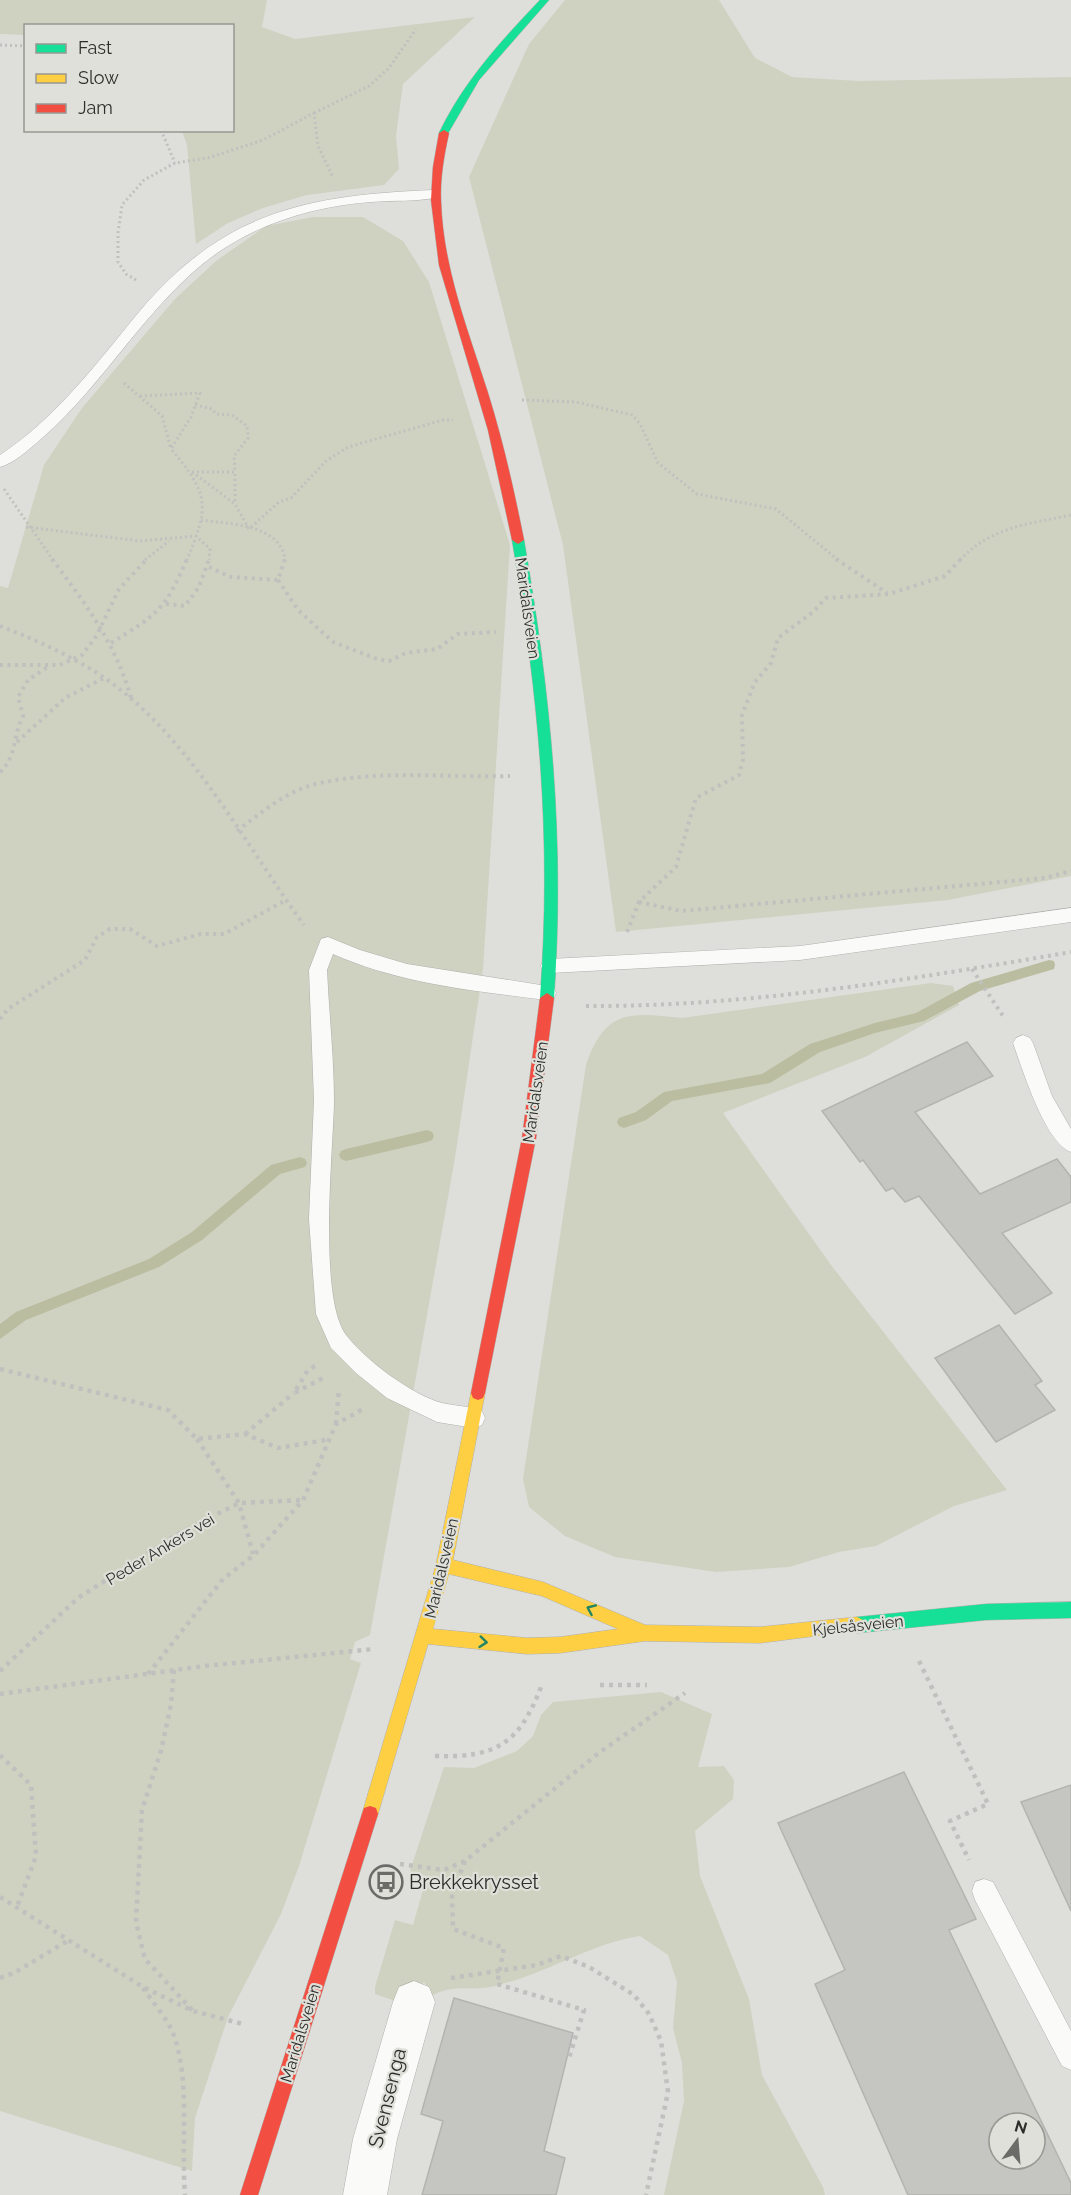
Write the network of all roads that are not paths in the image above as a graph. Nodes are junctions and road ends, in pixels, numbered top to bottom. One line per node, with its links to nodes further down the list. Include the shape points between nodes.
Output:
1 (545, 0): 2 (street, Maridalsveien, via 488,62 456,108 438,155)
2 (434, 194): 3 (lane, via 348,200 285,212 244,229 210,252 168,289 100,369 14,454); 5 (street, Maridalsveien, via 443,266 488,410 511,507 542,697 552,892)
3 (0, 462)
4 (1071, 915): 5 (lane, via 800,953)
5 (550, 966): 6 (street, Maridalsveien)
6 (547, 993): 9 (street, Maridalsveien, via 529,1137); 9 (lane, via 417,975 380,966 328,944 318,970 324,1100 319,1219 326,1314 338,1341 395,1391 437,1412)
7 (1023, 1043): 8 (lane, via 1038,1090 1055,1124)
8 (1071, 1144)
9 (474, 1418): 10 (street, Maridalsveien)
10 (444, 1565): 12 (street, Kjelsåsveien, one-way to 10, via 543,1589); 13 (street, Maridalsveien)
11 (1071, 1610): 12 (street, Kjelsåsveien, via 987,1612 760,1635)
12 (645, 1633): 13 (street, Kjelsåsveien, one-way to 12, via 527,1646)
13 (425, 1636): 17 (street, Maridalsveien)
14 (984, 1891): 16 (lane)
15 (414, 2002): 18 (street, Svensenga, via 375,2139)
16 (1071, 2057)
17 (249, 2195)
18 (365, 2195)

